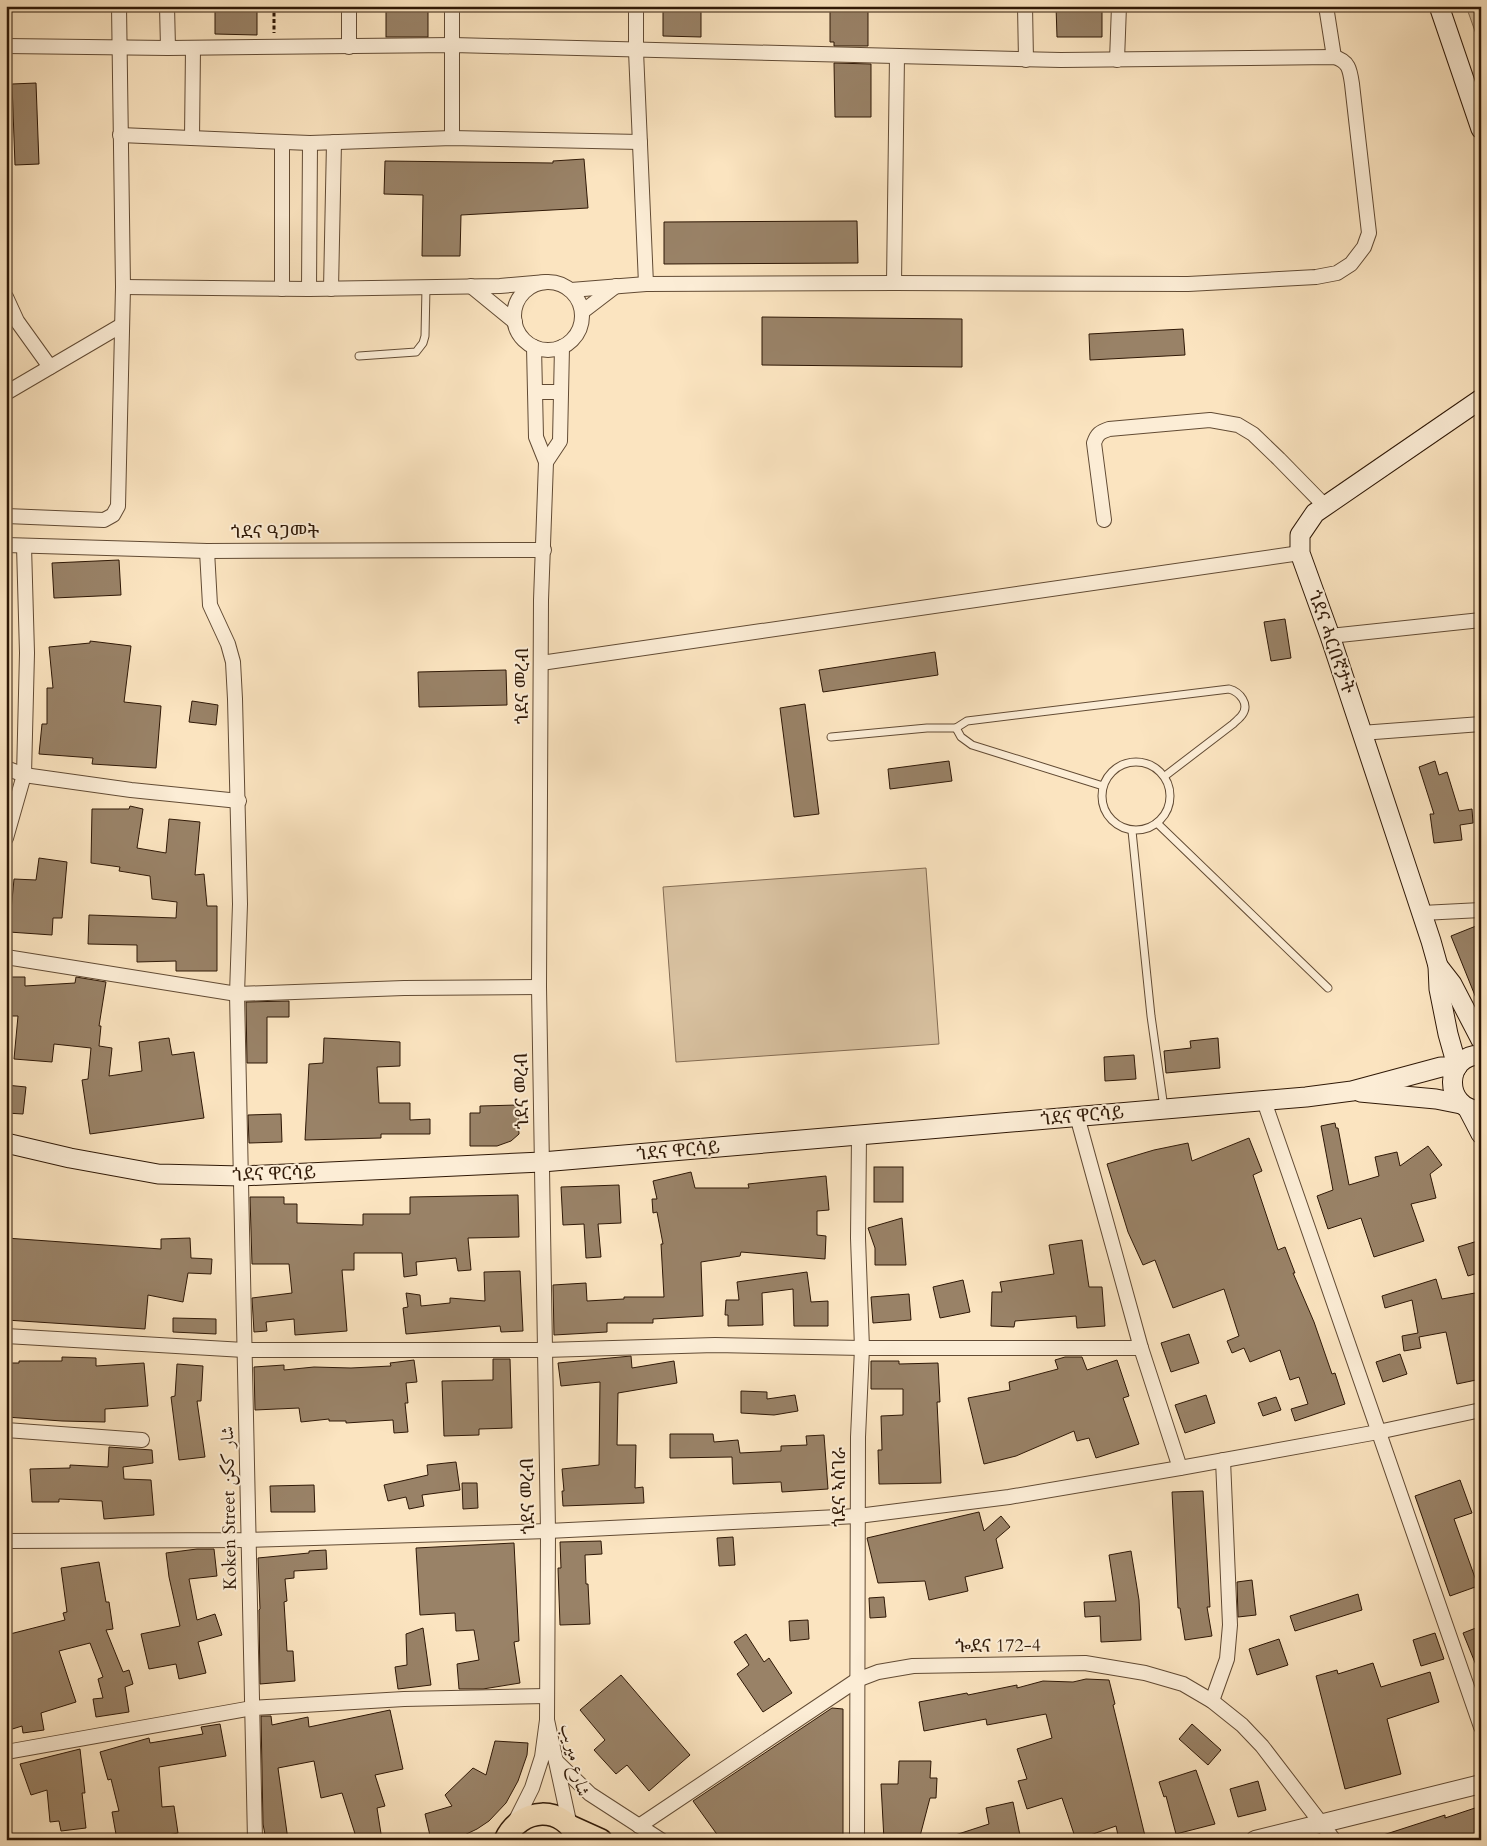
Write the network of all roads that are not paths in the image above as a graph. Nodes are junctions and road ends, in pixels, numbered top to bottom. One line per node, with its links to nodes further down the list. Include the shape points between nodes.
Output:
1 (119, 6): 13 (street)
2 (167, 6): 14 (street)
3 (349, 6): 12 (street)
4 (452, 6): 10 (street)
5 (636, 6): 16 (street)
6 (1025, 6): 19 (street)
7 (1119, 6): 20 (street)
8 (1326, 6): 18 (street)
9 (1439, 6): 21 (main road)
10 (453, 45): 12 (street); 16 (street); 24 (street)
11 (6, 46): 13 (street)
12 (349, 46): 15 (street)
13 (120, 48): 14 (street); 22 (street)
14 (168, 48): 15 (street)
15 (193, 48): 23 (street)
16 (636, 51): 17 (street); 27 (street)
17 (897, 56): 19 (street); 30 (street)
18 (1334, 57): 20 (street); 30 (street, via 1349,67 1369,233 1364,247 1351,264 1338,273 1188,284)
19 (1026, 60): 20 (street)
20 (1117, 60)
21 (1481, 129)
22 (120, 135): 23 (street); 32 (street)
23 (192, 138): 25 (street)
24 (452, 138): 26 (street); 27 (street)
25 (282, 142): 28 (street); 36 (street)
26 (334, 142): 28 (street); 38 (street)
27 (640, 142): 31 (street)
28 (310, 143): 37 (street)
29 (546, 282): 33 (street); 39 (street); 42 (street, via 534,284 522,295 515,311)
30 (894, 282): 31 (street)
31 (646, 284): 34 (street)
32 (123, 286): 36 (street); 43 (street)
33 (471, 286): 35 (street); 42 (street)
34 (616, 286): 39 (street); 41 (street)
35 (426, 287): 38 (street); 46 (lane, via 425,336 416,352)
36 (282, 289): 37 (street)
37 (309, 289): 38 (street)
38 (331, 289)
39 (571, 290): 41 (street)
40 (6, 297): 47 (street, via 17,321)
41 (582, 312): 45 (street, via 578,332)
42 (515, 322): 44 (street, via 518,332)
43 (122, 325): 47 (street); 54 (street, via 118,506 113,515 104,520)
44 (534, 347): 45 (street, via 544,350); 49 (street, ጎደና መረብ)
45 (562, 347): 50 (street)
46 (359, 356)
47 (50, 368): 48 (street)
48 (6, 392)
49 (536, 392): 50 (street); 52 (street, ጎደና መረብ, via 536,437)
50 (561, 392): 52 (street, via 560,441)
51 (1481, 398): 53 (main road, ጎደና ሓርበኛታት)
52 (546, 462): 58 (street, ጎደና መረብ)
53 (1325, 506): 55 (street, via 1253,434 1238,425 1210,420 1101,431 1094,443); 60 (main road, ጎደና ሓርበኛታት, via 1314,513 1300,534)
54 (6, 516)
55 (1104, 520)
56 (6, 546): 57 (street, ጎደና ዓጋመት)
57 (24, 546): 59 (street, ጎደና ዓጋመት); 69 (street, via 27,653)
58 (544, 550): 59 (street, ጎደና ዓጋመት); 63 (street, ጎደና መረብ)
59 (208, 551): 72 (street, Koken Street شار ككن, via 210,605 233,662)
60 (1300, 553): 62 (main road, ጎደና ሓርበኛታት); 63 (street)
61 (1481, 620): 62 (street)
62 (1330, 636): 66 (main road, ጎደና ሓርበኛታት)
63 (541, 663): 80 (street, ጎደና መረብ)
64 (1481, 724): 66 (street)
65 (956, 728): 67 (lane); 70 (lane, via 967,721 1229,689 1236,691 1245,702 1243,714); 71 (lane, via 961,737 972,745)
66 (1361, 733): 77 (main road, ጎደና ሓርበኛታት)
67 (831, 737)
68 (6, 768): 69 (street)
69 (24, 775): 72 (street); 75 (street)
70 (1165, 776): 71 (lane, via 1147,763 1131,762 1115,768); 73 (lane, via 1170,801 1165,816)
71 (1103, 786): 74 (lane, via 1104,808 1109,817)
72 (239, 801): 82 (street, Koken Street شار ككن)
73 (1157, 823): 74 (lane); 81 (lane)
74 (1132, 831): 89 (lane)
75 (6, 838)
76 (1481, 910): 77 (street)
77 (1422, 913): 79 (main road, ጎደና ሓርበኛታት)
78 (6, 957): 82 (street)
79 (1438, 966): 83 (main road, via 1452,984); 85 (main road, via 1438,989)
80 (539, 987): 82 (street); 94 (street, ጎደና መረብ)
81 (1328, 988)
82 (237, 994): 95 (street, Koken Street شار ككن)
83 (1481, 1040)
84 (1481, 1055): 85 (main road, via 1466,1058)
85 (1457, 1066): 86 (main road, ጎደና ዋርሳይ, via 1441,1067); 88 (main road, via 1452,1086 1455,1096)
86 (1352, 1091): 87 (main road, ጎደና ዋርሳይ); 88 (main road, ጎደና ዋርሳይ, via 1436,1099)
87 (1264, 1101): 89 (main road, ጎደና ዋርሳይ); 103 (street)
88 (1470, 1108): 91 (main road)
89 (1164, 1109): 90 (main road, ጎደና ዋርሳይ)
90 (1077, 1116): 92 (main road, ጎደና ዋርሳይ); 98 (street)
91 (1481, 1134)
92 (859, 1135): 94 (main road, ጎደና ዋርሳይ); 97 (street, ጎደና ኣስገራ)
93 (6, 1143): 95 (main road, ጎደና ዋርሳይ, via 158,1174)
94 (542, 1162): 95 (main road, ጎደና ዋርሳይ); 100 (street, ጎደና መረብ)
95 (241, 1176): 99 (street, Koken Street شار ككن)
96 (6, 1336): 99 (street)
97 (862, 1348): 98 (street); 100 (street, via 715,1345); 107 (street, ጎደና ኣስገራ)
98 (1141, 1348): 106 (street)
99 (244, 1350): 100 (street); 109 (street, Koken Street شار ككن)
100 (545, 1350): 108 (street, ጎደና መረብ)
101 (1481, 1410): 103 (street)
102 (6, 1430): 104 (street)
103 (1378, 1432): 105 (street); 116 (street)
104 (142, 1440)
105 (1223, 1460): 106 (street); 113 (street, via 1230,1625 1227,1659)
106 (1180, 1468): 107 (street, via 1009,1497)
107 (858, 1516): 108 (street); 111 (street, ጎደና ኣስገራ)
108 (548, 1531): 109 (street); 112 (street, ጎደና መረብ)
109 (248, 1540): 110 (street); 114 (street, Koken Street شار ككن)
110 (6, 1541)
111 (857, 1680): 113 (street, ጐደና 172-4, via 878,1672 913,1666 1085,1663 1145,1673 1183,1684); 121 (street, ጐደና 172-4); 129 (street, ጎደና ኣስገራ)
112 (546, 1696): 114 (street, via 404,1699); 115 (street, ጎደና መረብ)
113 (1212, 1701): 120 (street, ጐደና 172-4, via 1262,1746)
114 (252, 1708): 117 (street); 125 (street, Koken Street شار ككن)
115 (547, 1720): 118 (street, شارع ميريب); 123 (street, شارع ميريب, via 542,1757 532,1788)
116 (1481, 1727)
117 (6, 1752)
118 (556, 1761): 121 (street, via 590,1794); 122 (street, شارع ميريب)
119 (1481, 1784): 120 (street)
120 (1320, 1824): 124 (street); 131 (street, ጐደና 172-4)
121 (638, 1826): 128 (street)
122 (574, 1833): 123 (main road, via 560,1818 534,1814 522,1819); 127 (main road)
123 (508, 1834): 126 (main road)
124 (1301, 1834): 130 (street)
125 (255, 1840)
126 (492, 1840)
127 (601, 1840)
128 (661, 1840)
129 (858, 1840)
130 (1255, 1840)
131 (1334, 1840)

